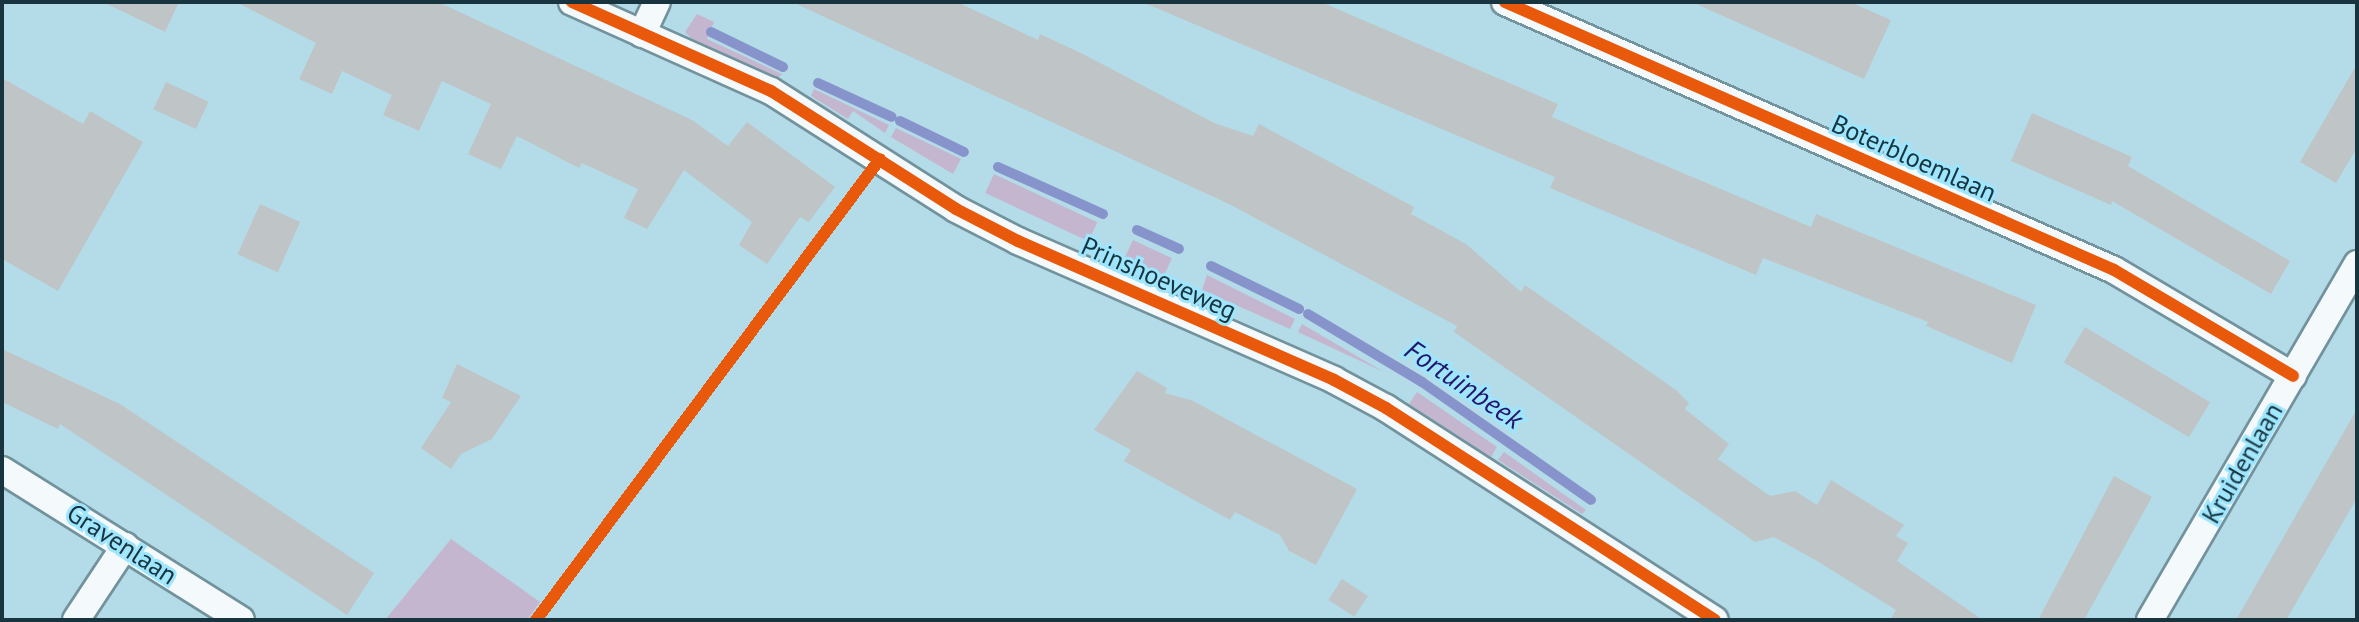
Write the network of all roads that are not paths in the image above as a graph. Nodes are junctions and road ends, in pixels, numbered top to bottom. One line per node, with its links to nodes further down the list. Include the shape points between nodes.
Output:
1 (572, 2): 4 (street, Prinshoeveweg)
2 (1505, 2): 6 (street, Boterbloemlaan, via 2114,270)
3 (656, 4): 4 (street)
4 (642, 34): 11 (street, Prinshoeveweg, via 771,91 956,209 1018,241 1386,408)
5 (2357, 264): 6 (street, Kruidenlaan)
6 (2293, 376): 12 (street, Kruidenlaan)
7 (2, 470): 8 (street, Gravenlaan)
8 (125, 546): 9 (street); 10 (street, Gravenlaan)
9 (76, 620)
10 (241, 620)
11 (1715, 620)
12 (2150, 620)

